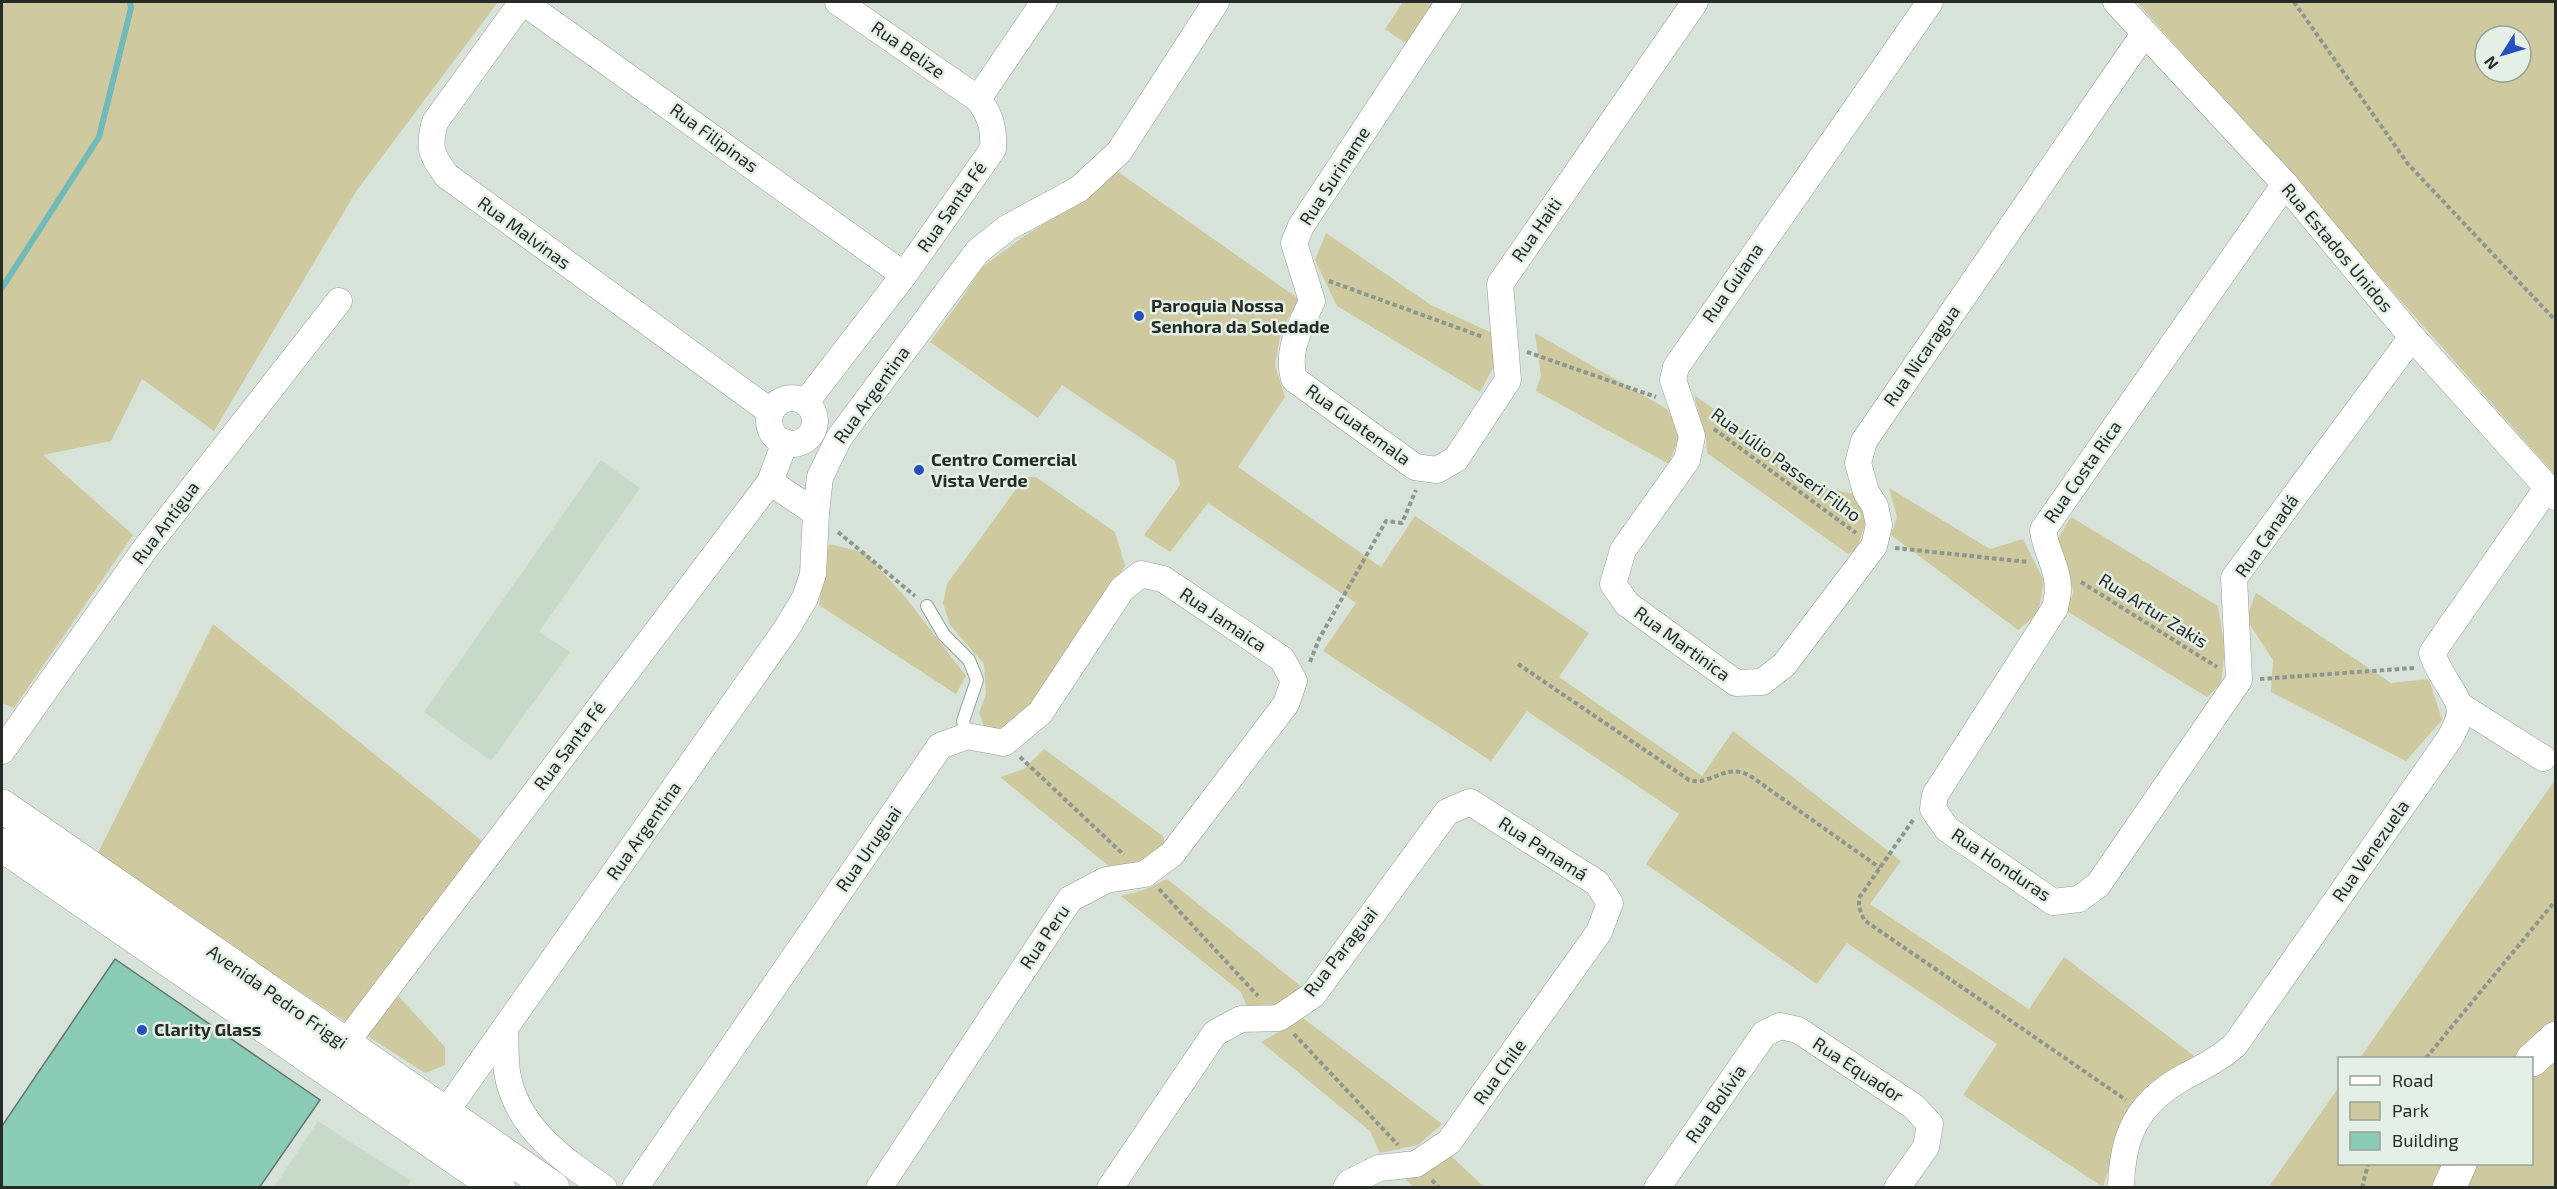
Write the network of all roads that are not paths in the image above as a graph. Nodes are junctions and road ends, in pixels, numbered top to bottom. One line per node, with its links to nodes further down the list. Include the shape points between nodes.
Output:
1 (523, 2): 12 (street, Rua Filipinas); 17 (street, Rua Malvinas, via 435,122 430,142 434,159 447,177)
2 (838, 2): 10 (street, Rua Belize)
3 (1044, 2): 10 (street)
4 (1216, 2): 19 (street, Rua Argentina, via 1119,152 1078,189 1007,228 977,252)
5 (1449, 2): 15 (street, Rua Suriname, via 1301,226 1294,243 1312,301 1291,347)
6 (1695, 2): 21 (street, Rua Haiti, via 1500,284 1508,380 1456,459)
7 (1930, 2): 25 (street, Rua Guiana, via 1681,358 1673,380 1692,436 1687,460 1623,550)
8 (2116, 2): 9 (street, Rua Estados Unidos)
9 (2144, 34): 11 (street, Rua Estados Unidos); 28 (street, Rua Nicaragua, via 1864,441 1858,463 1879,525 1874,546 1784,665)
10 (978, 99): 12 (street, Rua Santa Fé, via 990,115 993,149)
11 (2285, 184): 14 (street, Rua Estados Unidos); 35 (street, Rua Costa Rica, via 2043,530 2058,588 2055,608 1935,795)
12 (904, 275): 16 (street, Rua Santa Fé)
13 (339, 302): 31 (street, Rua Antígua, via 145,549)
14 (2412, 337): 23 (street, Rua Estados Unidos); 37 (street, Rua Canadá, via 2234,578 2239,680 2098,885)
15 (1291, 366): 21 (street, Rua Guatemala, via 1294,379 1415,467)
16 (806, 402): 17 (street, via 786,398); 18 (street, via 814,414)
17 (771, 412): 20 (street, via 773,433)
18 (814, 429): 19 (street); 20 (street, via 799,443)
19 (839, 438): 24 (street, Rua Argentina, via 820,477)
20 (785, 442): 22 (street, Rua Santa Fé)
21 (1437, 470)
22 (770, 482): 24 (street); 42 (street, Rua Santa Fé)
23 (2551, 493): 29 (street, via 2432,653)
24 (816, 513): 40 (street, Rua Argentina, via 813,574 805,598 787,628)
25 (1613, 584): 28 (street, Rua Martinica, via 1627,604 1736,683)
26 (927, 606): 30 (lane, via 944,635 969,660 977,680 963,721)
27 (1294, 681): 30 (street, Rua Jamaica, via 1282,659 1163,579 1141,574 1122,589 1040,713 1004,743); 50 (street, Rua Peru, via 1286,704 1172,854 1145,874 1106,880 1070,899)
28 (1762, 682)
29 (2459, 705): 32 (street); 55 (street, Rua Venezuela, via 2458,721 2450,738 2248,1029 2219,1058 2169,1087 2141,1111 2126,1142)
30 (967, 736): 49 (street, Rua Uruguai, via 940,746)
31 (2, 751)
32 (2543, 758)
33 (1470, 801): 38 (street, Rua Panamá, via 1597,883); 51 (street, Rua Paraguai, via 1447,812 1312,995 1279,1018 1241,1019 1215,1033)
34 (2, 806): 42 (main road, Avenida Pedro Friggi)
35 (1933, 808): 37 (street, Rua Honduras, via 1947,830 2053,902)
36 (2, 845): 46 (main road, Avenida Pedro Friggi)
37 (2079, 899)
38 (1610, 903): 52 (street, Rua Chile, via 1599,932 1449,1143 1416,1164 1379,1168)
39 (1780, 1026): 53 (street, Rua Bolívia, via 1764,1034); 54 (street, Rua Equador, via 1798,1030 1913,1106 1930,1124 1926,1147)
40 (505, 1030): 44 (street, Rua Argentina); 48 (street, via 507,1073 517,1106 540,1139)
41 (2556, 1038): 43 (main road)
42 (345, 1044): 44 (main road, Avenida Pedro Friggi)
43 (2533, 1059)
44 (445, 1113): 47 (main road, Avenida Pedro Friggi)
45 (2460, 1165): 56 (main road)
46 (499, 1188)
47 (553, 1188)
48 (604, 1188)
49 (635, 1188)
50 (879, 1188)
51 (1110, 1188)
52 (1346, 1188)
53 (1657, 1188)
54 (1898, 1188)
55 (2121, 1188)
56 (2450, 1188)

